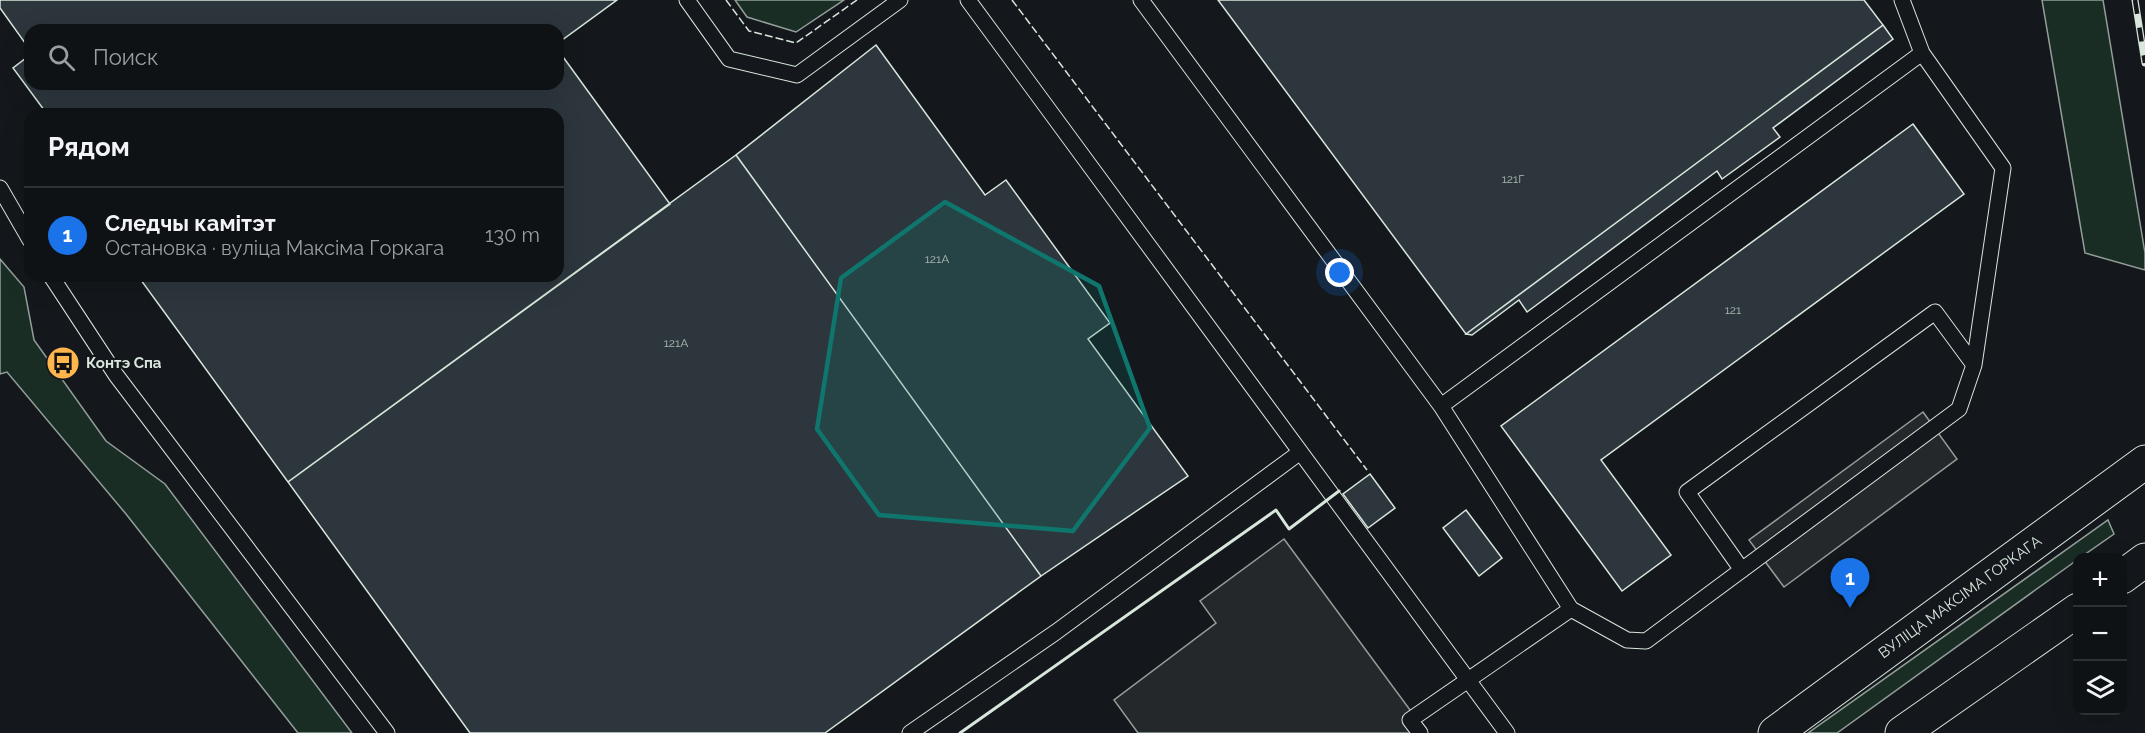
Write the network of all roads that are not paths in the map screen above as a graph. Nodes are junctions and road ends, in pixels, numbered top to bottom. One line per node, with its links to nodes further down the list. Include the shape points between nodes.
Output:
1 (687, 0): 2 (lane, via 729,59 797,75)
2 (900, 0)
3 (968, 0): 12 (lane)
4 (1141, 0): 11 (lane)
5 (1902, 0): 6 (lane)
6 (1922, 53): 10 (lane, via 2003,168); 11 (lane)
7 (1, 194): 8 (lane)
8 (24, 230)
9 (55, 282): 20 (lane, via 116,375)
10 (1974, 364): 15 (lane, via 1959,409); 15 (lane, via 1935,312 1687,492)
11 (1442, 406): 17 (lane)
12 (1299, 453): 19 (lane); 21 (lane, via 1056,633)
13 (2145, 462): 24 (main road, ВУЛІЦА МАКСІМА ГОРКАГА)
14 (2145, 560): 16 (main road)
15 (1742, 570): 17 (lane, via 1646,641 1627,640)
16 (2127, 573)
17 (1571, 609): 19 (lane)
18 (2073, 613): 25 (main road)
19 (1468, 679): 22 (lane, via 1410,720); 23 (lane)
20 (387, 733)
21 (910, 733)
22 (1420, 733)
23 (1507, 733)
24 (1775, 733)
25 (1902, 733)

